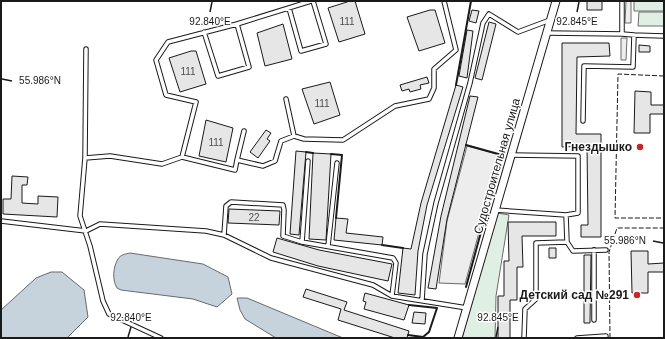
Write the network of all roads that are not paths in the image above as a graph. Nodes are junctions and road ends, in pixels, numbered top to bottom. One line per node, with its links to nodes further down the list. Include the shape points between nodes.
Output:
1 (312, 1): 5 (lane); 5 (lane, via 326,44 301,51)
2 (444, 1): 17 (lane, via 456,50 434,69 434,88 429,99 395,106 342,140 304,139)
3 (556, 1): 6 (street, Судостроительная улица)
4 (622, 1): 10 (lane)
5 (289, 8): 7 (lane)
6 (551, 19): 9 (street, Судостроительная улица); 35 (lane, via 518,32 490,14 483,23 470,83 436,203 425,254)
7 (237, 24): 8 (lane); 8 (lane, via 250,67 218,76)
8 (204, 32): 19 (lane, via 168,42 156,60 166,95 196,102)
9 (547, 33): 10 (lane); 18 (street, Судостроительная улица)
10 (622, 34): 11 (lane)
11 (634, 36): 12 (lane); 15 (lane, via 633,67 584,66)
12 (664, 36)
13 (86, 49): 20 (lane)
14 (286, 98): 17 (lane)
15 (583, 121)
16 (244, 131): 21 (lane)
17 (294, 136): 21 (lane, via 281,142 275,161 263,166)
18 (512, 155): 24 (street, Судостроительная улица); 25 (lane, via 578,156 578,213)
19 (182, 157): 20 (lane, via 162,164 110,156); 21 (lane, via 235,170)
20 (85, 158): 27 (lane, via 80,216)
21 (237, 160)
22 (308, 161): 29 (lane)
23 (336, 163): 31 (lane)
24 (495, 210): 25 (lane); 36 (street, Судостроительная улица)
25 (566, 215): 30 (lane)
26 (1, 221): 27 (lane)
27 (86, 231): 28 (lane, via 100,224 206,231); 39 (lane, via 103,301 109,314)
28 (224, 235): 29 (lane, via 226,206 231,202 283,205 283,236); 34 (lane, via 270,258 373,285)
29 (302, 242): 31 (lane)
30 (567, 242): 32 (lane, via 573,251); 41 (lane, via 536,243 536,299 525,309)
31 (328, 246): 34 (lane, via 393,258 396,263)
32 (594, 250): 33 (lane); 37 (lane)
33 (606, 250)
34 (392, 296): 35 (lane)
35 (422, 300): 36 (lane)
36 (467, 308): 40 (street, Судостроительная улица)
37 (594, 320)
38 (606, 336): 42 (lane)
39 (161, 338)
40 (458, 338)
41 (524, 338)
42 (577, 338)

